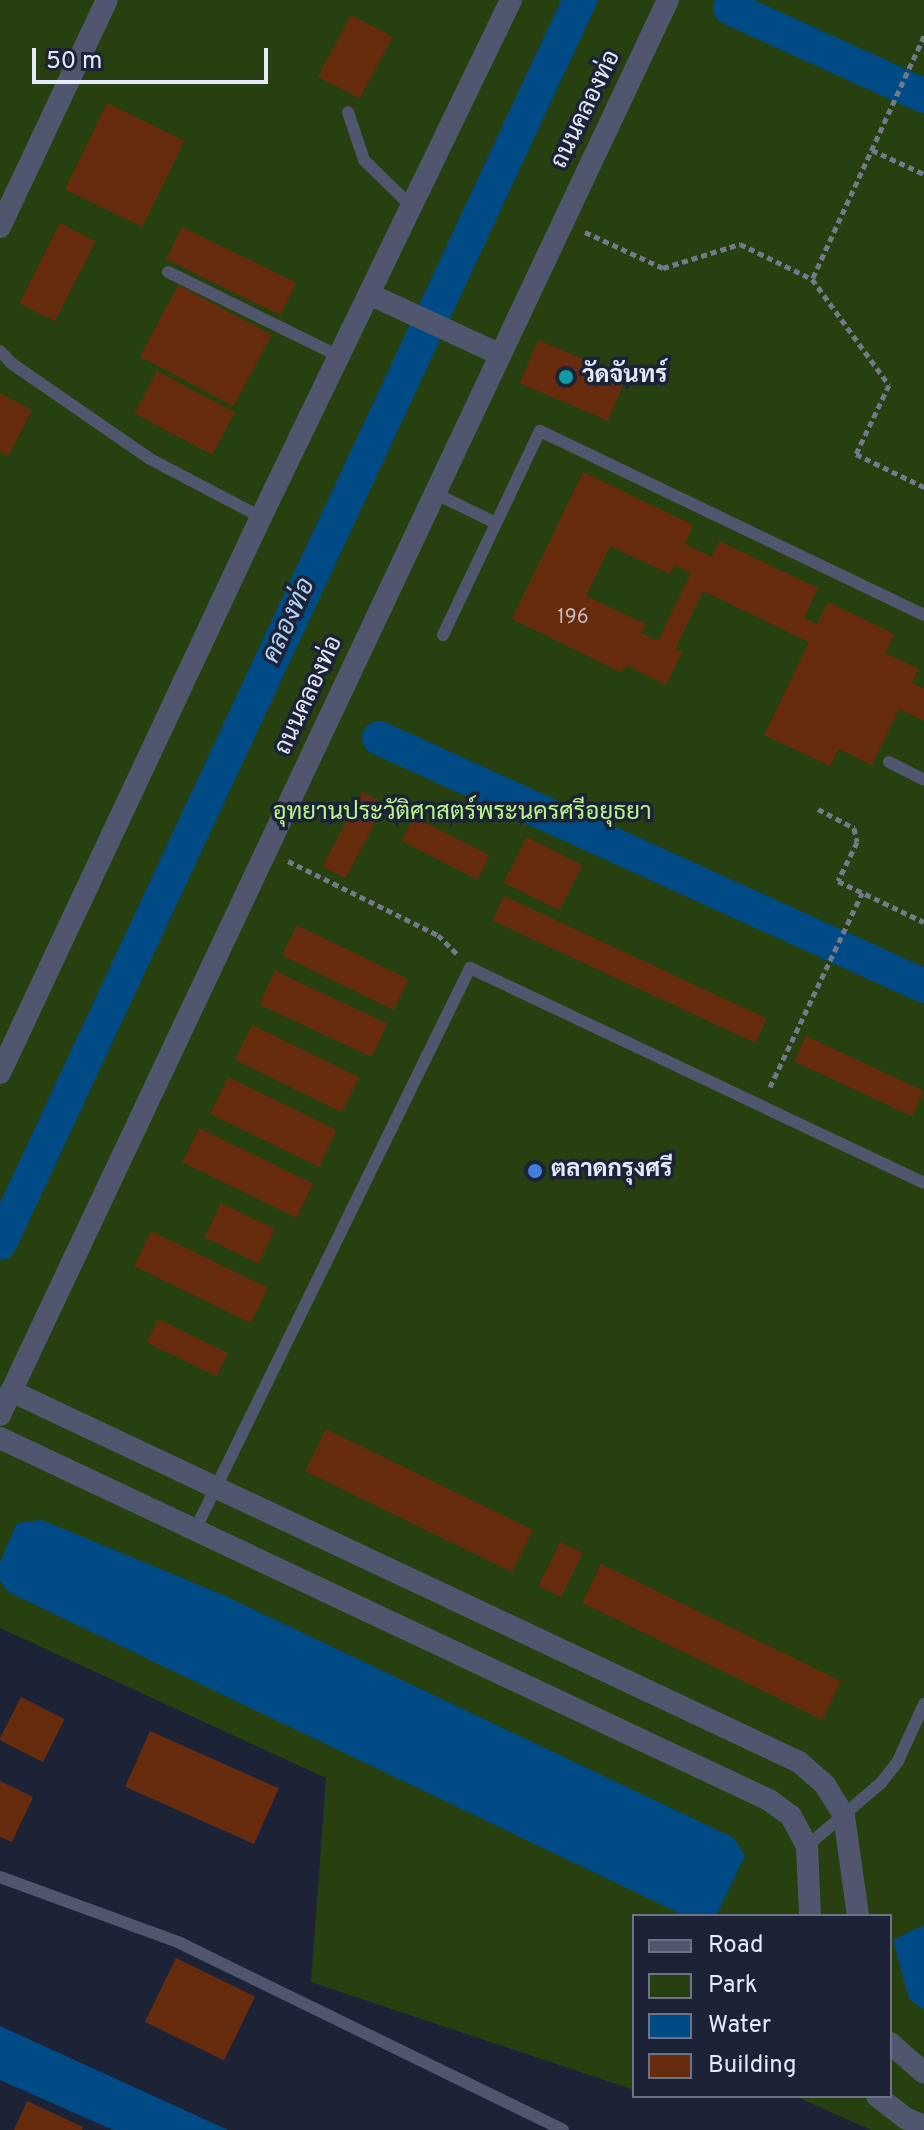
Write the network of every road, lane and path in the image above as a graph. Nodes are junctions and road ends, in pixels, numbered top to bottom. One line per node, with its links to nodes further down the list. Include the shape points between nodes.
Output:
1 (107, 0): 10 (street)
2 (511, 0): 8 (street)
3 (668, 0): 9 (street, ถนนคลองท่อ)
4 (924, 36): 6 (path)
5 (348, 112): 8 (lane, via 364,160)
6 (872, 150): 7 (path); 12 (path)
7 (924, 174)
8 (411, 206): 13 (street)
9 (562, 222): 12 (path, via 663,268 740,244); 14 (street, ถนนคลองท่อ)
10 (0, 227)
11 (168, 272): 16 (lane)
12 (812, 279): 17 (path, via 889,385 856,454)
13 (377, 298): 14 (street); 16 (street)
14 (490, 350): 18 (street, ถนนคลองท่อ)
15 (0, 351): 19 (lane, via 150,459)
16 (339, 356): 19 (street)
17 (924, 487)
18 (434, 493): 20 (lane); 26 (street, ถนนคลองท่อ)
19 (261, 517): 30 (street)
20 (496, 523): 21 (lane, via 540,431); 22 (lane)
21 (924, 615)
22 (443, 635)
23 (889, 762): 24 (lane)
24 (924, 780)
25 (818, 809): 27 (path, via 854,828 857,842 838,881)
26 (266, 849): 29 (path, via 438,935); 33 (street, ถนนคลองท่อ)
27 (862, 893): 28 (path); 31 (path)
28 (924, 922)
29 (470, 968): 31 (lane); 36 (lane)
30 (0, 1073)
31 (761, 1106): 32 (lane)
32 (924, 1183)
33 (11, 1391): 34 (street, ถนนคลองท่อ); 36 (street)
34 (0, 1415)
35 (0, 1438): 37 (street)
36 (216, 1487): 37 (lane); 39 (street, via 799,1762 825,1785)
37 (195, 1530): 40 (street, via 769,1800 791,1816)
38 (924, 1704): 39 (lane, via 890,1772)
39 (844, 1816): 40 (lane); 43 (street)
40 (807, 1846): 42 (street)
41 (0, 1877): 48 (lane, via 180,1943)
42 (810, 1914)
43 (858, 1914)
44 (892, 2045): 45 (street)
45 (924, 2073)
46 (880, 2098): 47 (street)
47 (924, 2126)
48 (563, 2130)

